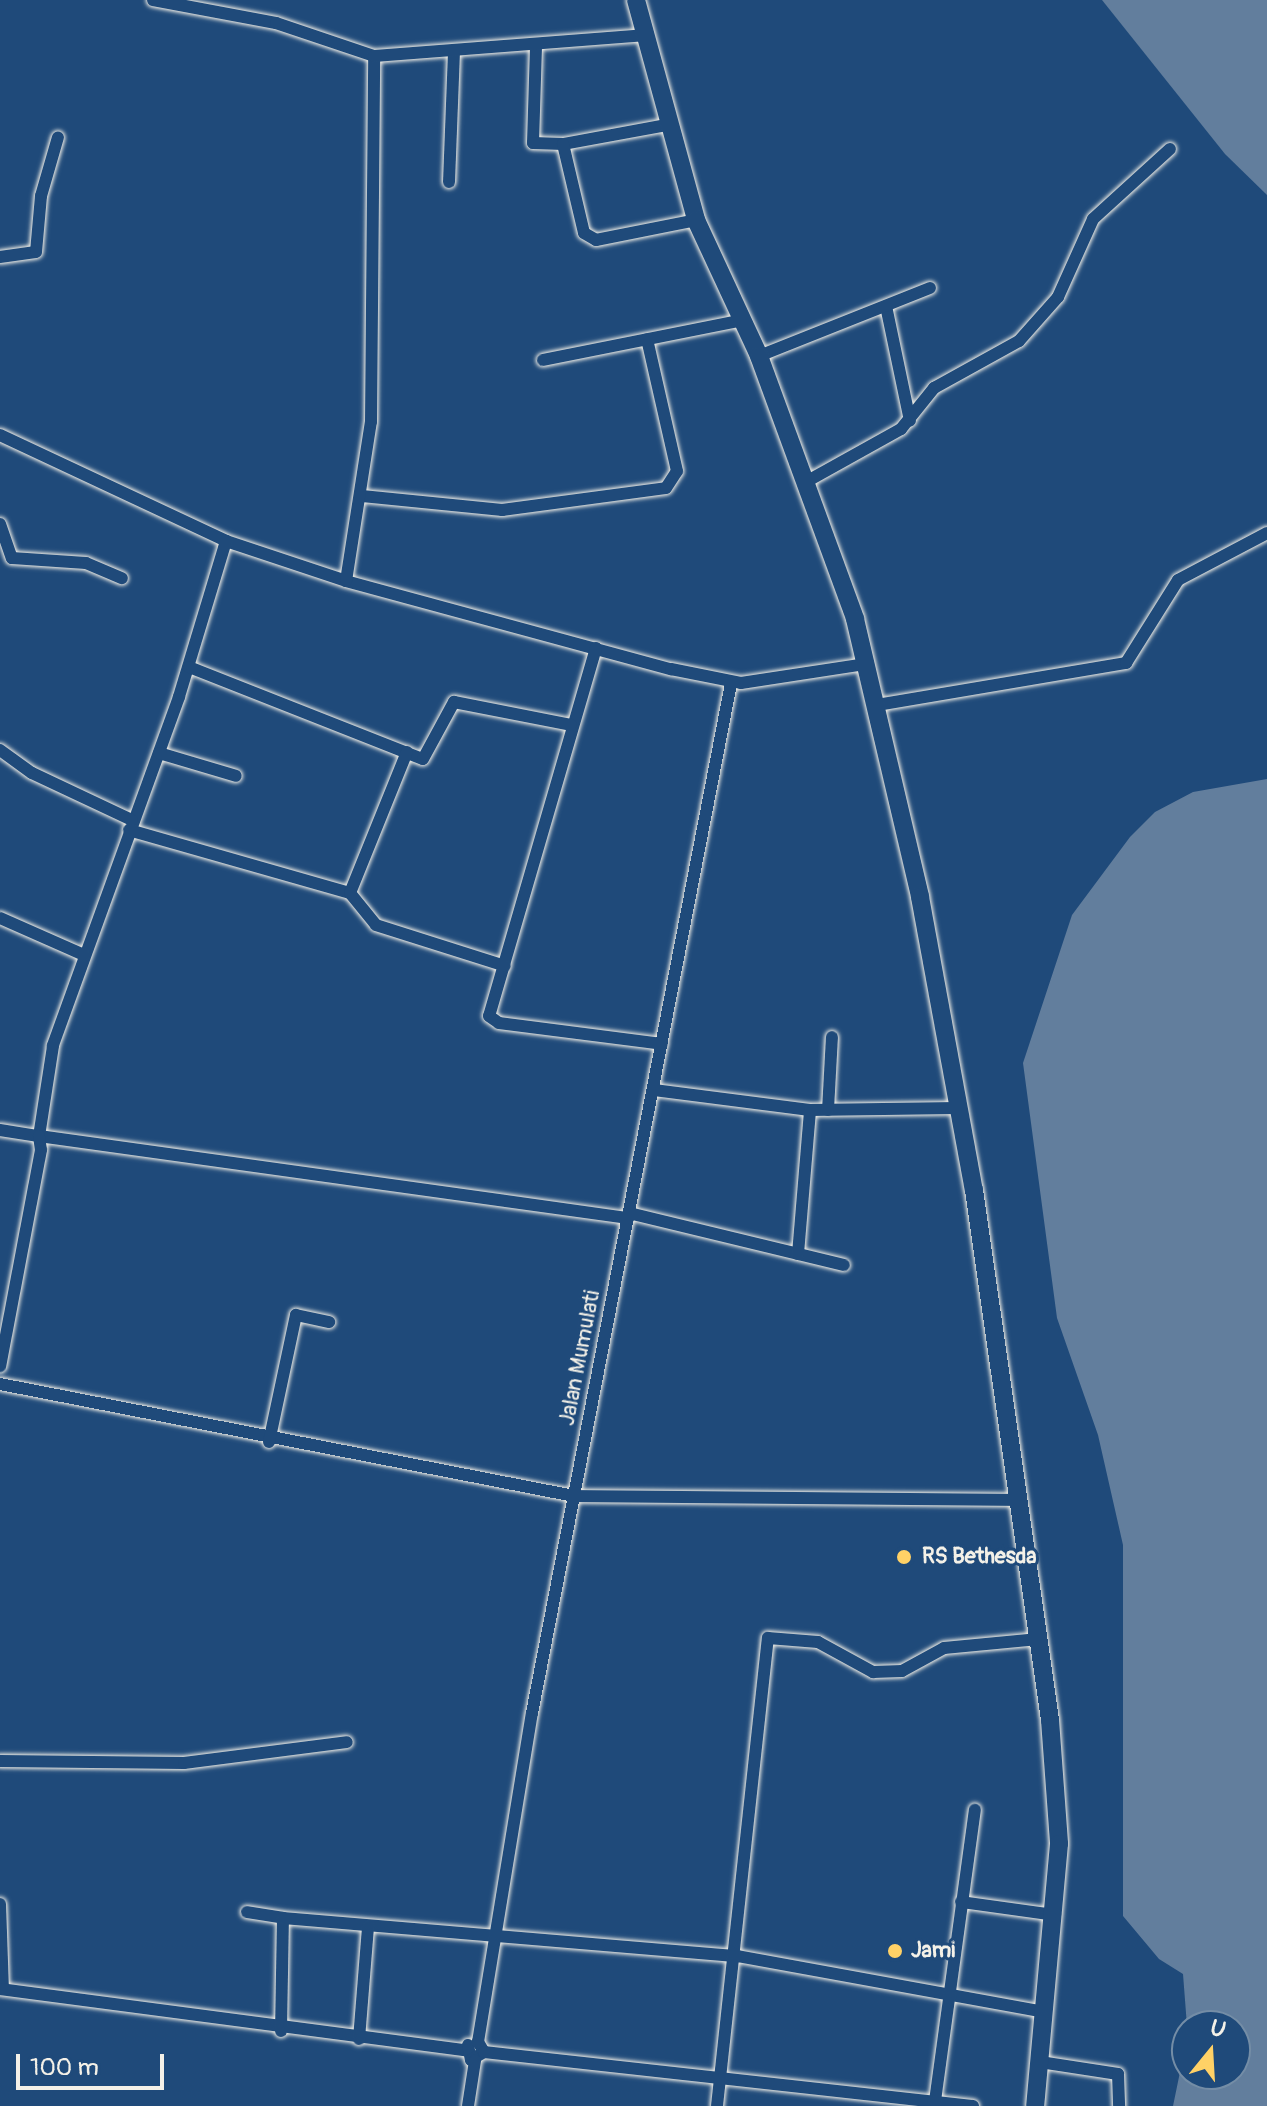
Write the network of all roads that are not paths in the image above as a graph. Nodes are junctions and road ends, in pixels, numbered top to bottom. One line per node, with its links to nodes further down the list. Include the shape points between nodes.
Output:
1 (161, 0): 6 (street, via 276,23)
2 (636, 0): 3 (highway)
3 (647, 35): 4 (street); 7 (highway)
4 (536, 47): 5 (street); 9 (street, via 532,141)
5 (454, 52): 6 (street); 11 (street)
6 (374, 56): 23 (street, via 371,422)
7 (672, 124): 9 (street); 12 (highway)
8 (58, 137): 13 (street, via 41,196 36,252)
9 (563, 144): 12 (street, via 588,238)
10 (1170, 149): 20 (street, via 1093,219 1064,287 1032,329 934,388)
11 (449, 182)
12 (696, 220): 16 (highway)
13 (0, 257)
14 (930, 288): 15 (street)
15 (886, 306): 18 (street); 20 (street)
16 (738, 321): 17 (street); 18 (highway)
17 (647, 339): 19 (street); 23 (street, via 677,471 666,488 502,510)
18 (759, 356): 22 (highway)
19 (543, 360)
20 (910, 421): 22 (street)
21 (0, 435): 26 (street)
22 (804, 483): 30 (highway)
23 (362, 496): 28 (street)
24 (0, 524): 27 (street, via 12,558 86,563)
25 (1267, 533): 33 (street, via 1178,580 1126,663)
26 (226, 541): 28 (street); 31 (street)
27 (122, 578)
28 (346, 581): 29 (street)
29 (596, 648): 32 (street); 34 (street)
30 (865, 664): 32 (street); 33 (highway)
31 (189, 667): 36 (street); 37 (street)
32 (731, 683): 45 (street, Jalan Mumulati)
33 (877, 705): 47 (highway)
34 (571, 725): 36 (street, via 454,702 431,756); 43 (street)
35 (0, 750): 39 (street)
36 (407, 752): 40 (street)
37 (159, 753): 38 (street); 39 (street)
38 (236, 776)
39 (130, 825): 40 (street); 42 (street)
40 (350, 893): 43 (street, via 376,925)
41 (0, 918): 42 (street)
42 (84, 955): 51 (street, via 44,1081)
43 (505, 966): 45 (street, via 489,1016 495,1022)
44 (832, 1037): 49 (street)
45 (662, 1044): 46 (street, Jalan Mumulati)
46 (654, 1090): 48 (street); 52 (street, Jalan Mumulati)
47 (957, 1108): 49 (street); 61 (highway)
48 (810, 1110): 49 (street); 53 (street)
49 (828, 1110)
50 (0, 1130): 51 (street)
51 (39, 1136): 52 (street); 56 (street, via 39,1182)
52 (629, 1215): 53 (street); 60 (street, Jalan Mumulati)
53 (798, 1254): 54 (street)
54 (844, 1265)
55 (329, 1322): 59 (street, via 296,1315)
56 (3, 1350): 57 (street)
57 (0, 1366)
58 (0, 1384): 59 (street)
59 (269, 1442): 60 (street)
60 (574, 1496): 61 (street); 72 (street, Jalan Mumulati)
61 (1018, 1500): 62 (highway)
62 (1039, 1639): 69 (highway, via 1059,1844); 73 (street, via 944,1648 902,1671 873,1672 814,1641 768,1638)
63 (347, 1742): 64 (street, via 246,1759)
64 (0, 1761)
65 (975, 1810): 66 (street)
66 (961, 1902): 69 (street); 75 (street)
67 (0, 1904): 74 (street)
68 (247, 1912): 70 (street)
69 (1055, 1915): 76 (highway)
70 (283, 1918): 71 (street); 77 (street)
71 (368, 1926): 72 (street); 78 (street)
72 (497, 1937): 73 (street); 79 (street, Jalan Mumulati)
73 (737, 1956): 75 (street); 81 (street)
74 (2, 1989): 77 (street)
75 (949, 1993): 76 (street); 83 (street)
76 (1045, 2012): 80 (highway)
77 (281, 2031): 78 (street)
78 (359, 2039): 79 (street)
79 (479, 2052): 81 (street); 84 (street, Jalan Mumulati)
80 (1040, 2062): 87 (highway); 88 (street, via 1118,2074)
81 (721, 2078): 82 (street); 85 (street)
82 (869, 2100): 83 (street)
83 (935, 2101): 86 (street)
84 (468, 2106)
85 (717, 2106)
86 (973, 2106)
87 (1035, 2106)
88 (1119, 2106)

